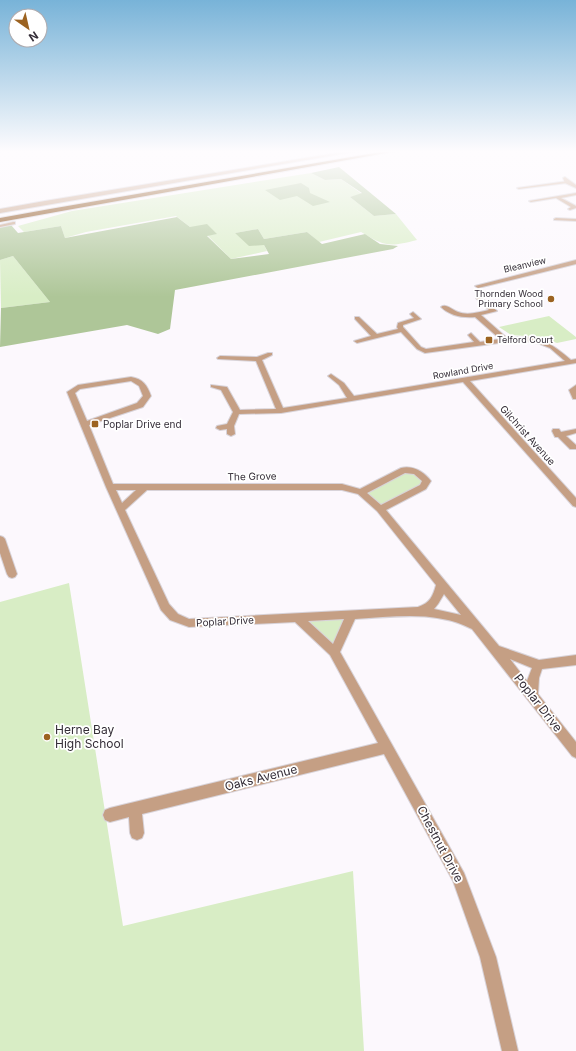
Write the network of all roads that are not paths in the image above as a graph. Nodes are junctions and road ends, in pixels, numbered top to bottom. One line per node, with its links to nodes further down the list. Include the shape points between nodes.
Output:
1 (64, 199): 8 (street)
2 (99, 199): 9 (highway)
3 (111, 199): 11 (highway)
4 (544, 199): 6 (street)
5 (561, 199): 7 (street, via 575,207)
6 (531, 201)
7 (570, 209)
8 (0, 211)
9 (0, 216)
10 (556, 219): 12 (street)
11 (0, 220)
12 (576, 220)
13 (13, 223): 14 (street)
14 (0, 226)
15 (576, 262): 16 (street, Bleanview)
16 (478, 286)
17 (479, 298): 20 (street, via 494,311)
18 (444, 307): 20 (street, via 461,316)
19 (413, 314): 22 (street, via 418,319 400,324)
20 (476, 314): 25 (street)
21 (357, 318): 23 (street)
22 (401, 330): 23 (street); 27 (street, via 425,351)
23 (375, 336): 26 (street)
24 (471, 336): 27 (street)
25 (505, 340): 27 (street); 31 (street, via 522,338 542,342)
26 (357, 341)
27 (479, 344)
28 (270, 354): 30 (street)
29 (220, 358): 30 (street)
30 (258, 359): 40 (street)
31 (573, 361): 33 (street, Rowland Drive)
32 (331, 376): 39 (street, via 342,384)
33 (466, 381): 39 (street, Rowland Drive); 49 (street, Gilchrist Avenue)
34 (230, 382): 37 (street)
35 (213, 386): 37 (street)
36 (576, 387): 38 (street, via 573,390)
37 (224, 389): 41 (street)
38 (576, 397)
39 (352, 399): 40 (street, Rowland Drive)
40 (281, 411): 41 (street, Rowland Drive)
41 (237, 412): 43 (street, via 231,430)
42 (85, 424): 42 (street, Poplar Drive, via 71,393 73,388 131,379 138,380 144,386 147,396 140,405); 46 (street, Poplar Drive)
43 (220, 428)
44 (576, 431): 45 (street, via 557,433)
45 (573, 447)
46 (110, 487): 47 (street, The Grove); 50 (street, Poplar Drive)
47 (143, 489): 48 (street, The Grove, via 342,487); 50 (street)
48 (361, 492): 51 (street, The Grove); 51 (street, via 404,470 418,472 427,482 423,487)
49 (576, 504)
50 (120, 509): 57 (street, Poplar Drive, via 165,607 174,617 189,623)
51 (380, 509): 54 (street, The Grove)
52 (0, 539): 53 (street)
53 (12, 574)
54 (441, 586): 55 (street, Poplar Drive, via 436,602 430,608); 58 (street, The Grove)
55 (419, 611): 56 (street, Poplar Drive); 58 (street, Poplar Drive, via 448,614)
56 (351, 616): 57 (street, Poplar Drive); 60 (street)
57 (298, 618): 60 (street, Chestnut Drive)
58 (476, 626): 59 (street, Poplar Drive)
59 (495, 649): 62 (street); 63 (street, Poplar Drive)
60 (334, 652): 64 (street, Chestnut Drive)
61 (576, 660): 62 (street)
62 (538, 665): 63 (street, via 533,678)
63 (532, 696): 65 (street, Poplar Drive)
64 (387, 747): 66 (street, Oaks Avenue); 69 (street, Chestnut Drive, via 459,878 488,957)
65 (576, 752)
66 (135, 809): 67 (street, Oaks Avenue); 68 (street)
67 (110, 815)
68 (137, 833)
69 (510, 1051)

